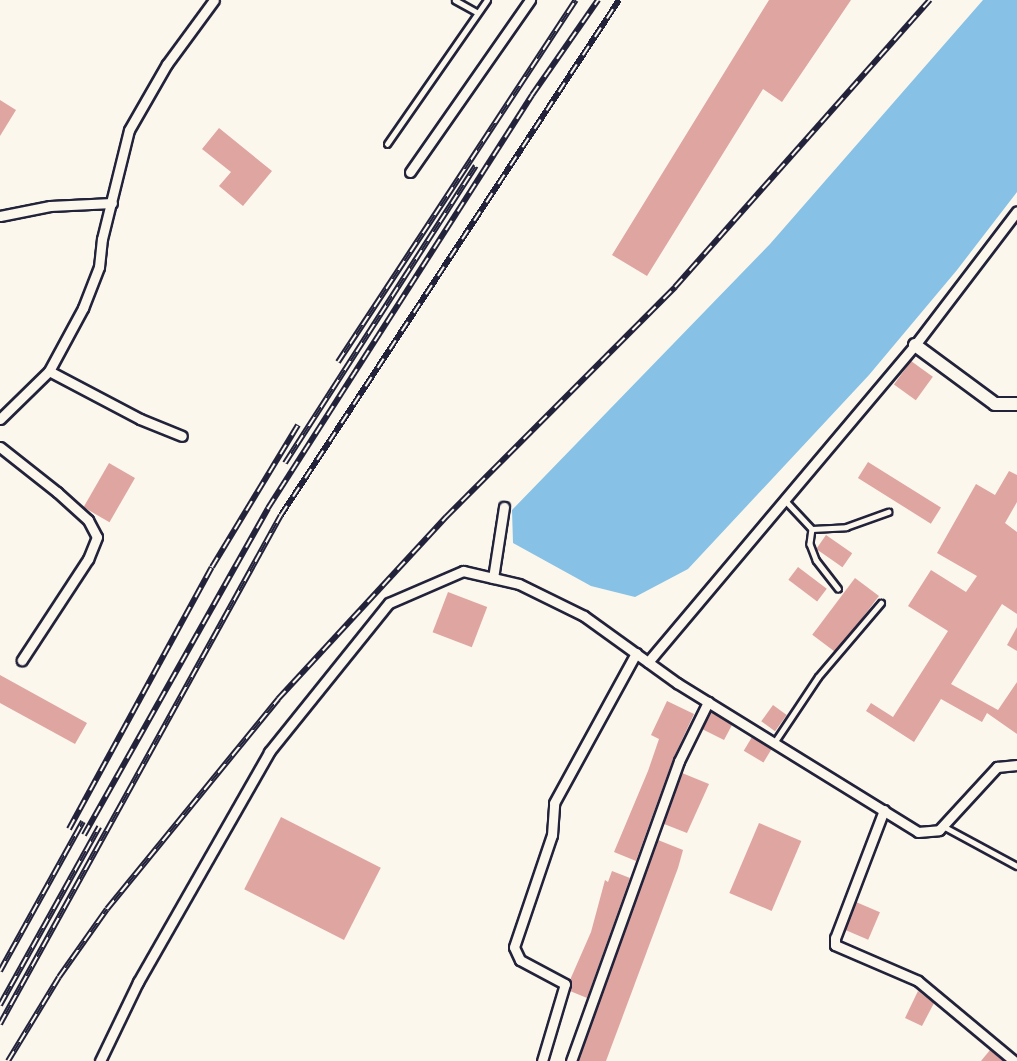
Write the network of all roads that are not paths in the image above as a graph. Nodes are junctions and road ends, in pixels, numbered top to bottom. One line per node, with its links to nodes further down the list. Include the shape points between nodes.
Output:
1 (214, 0): 8 (street, via 167,64 129,130)
2 (455, 0): 5 (lane)
3 (487, 0): 5 (lane)
4 (530, 0): 7 (street)
5 (477, 12): 6 (lane)
6 (387, 144)
7 (410, 172)
8 (112, 202): 10 (street, via 50,206); 12 (street, via 99,267 83,308)
9 (1017, 211): 11 (street)
10 (0, 216)
11 (915, 345): 13 (street, via 995,404); 17 (street)
12 (49, 370): 14 (street); 15 (street, via 140,419)
13 (1017, 404)
14 (0, 419)
15 (182, 436)
16 (0, 447): 25 (street, via 88,520 97,537 88,559)
17 (785, 500): 20 (lane); 26 (street)
18 (504, 507): 21 (street)
19 (888, 512): 20 (lane, via 846,527)
20 (812, 529): 22 (lane, via 810,544 816,560)
21 (493, 578): 24 (street, via 519,584 584,616); 33 (street, via 463,571 389,603 269,752 138,982)
22 (838, 588)
23 (881, 603): 28 (lane, via 818,678)
24 (636, 653): 26 (street); 34 (street, via 554,803 552,835 514,947 520,960 565,984)
25 (22, 660)
26 (648, 662): 27 (street)
27 (708, 702): 28 (street); 35 (street, via 679,761)
28 (774, 743): 30 (street)
29 (1017, 765): 31 (street, via 997,767)
30 (884, 810): 31 (street, via 918,832 939,831); 36 (street, via 834,938 835,945 918,981)
31 (943, 826): 32 (lane)
32 (1017, 866)
33 (100, 1061)
34 (542, 1061)
35 (571, 1061)
36 (1014, 1061)

